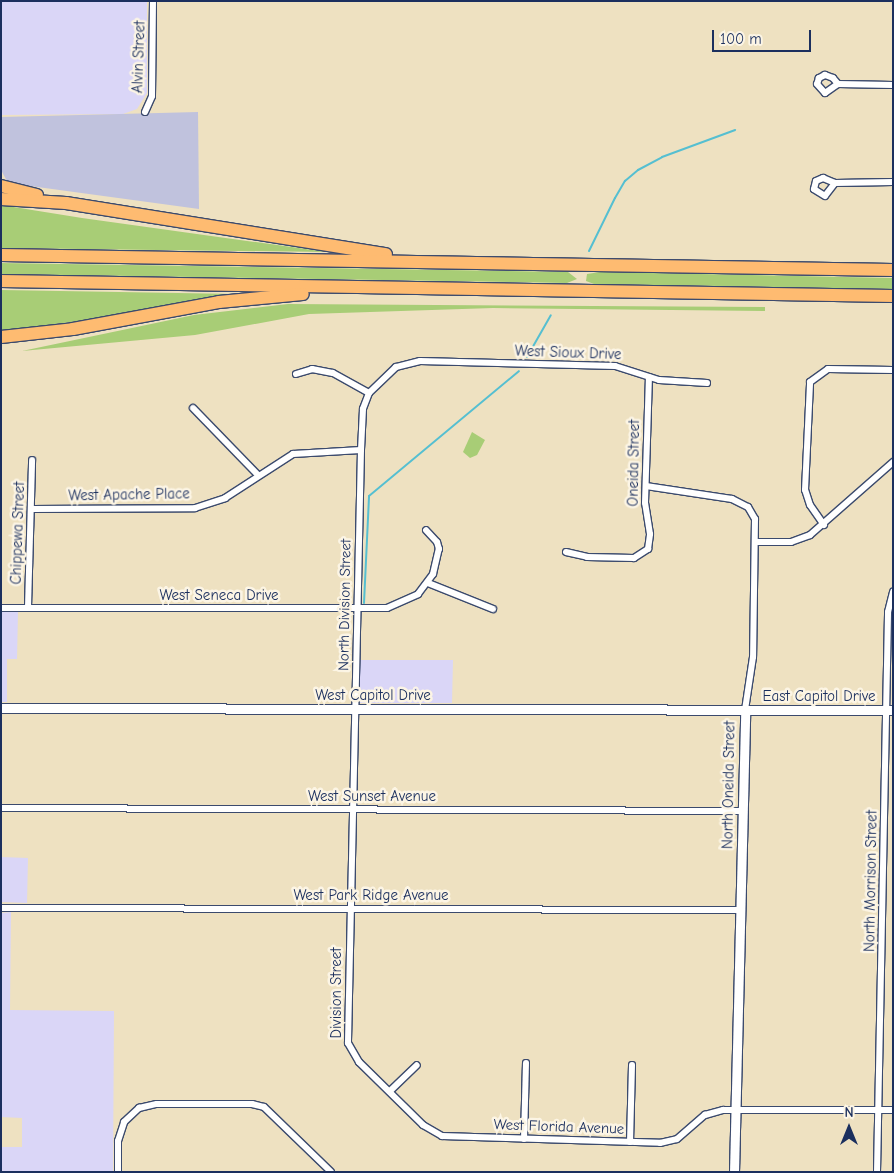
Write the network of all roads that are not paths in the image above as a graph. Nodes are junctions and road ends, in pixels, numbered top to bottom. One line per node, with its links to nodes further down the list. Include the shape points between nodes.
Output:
1 (153, 1): 4 (street, Alvin Street, via 152,96)
2 (838, 84): 3 (street)
3 (893, 85)
4 (145, 112)
5 (893, 182): 6 (street)
6 (835, 183)
7 (1, 186): 9 (highway)
8 (1, 199): 9 (highway)
9 (66, 204): 11 (highway, via 325,246)
10 (1, 255): 11 (highway)
11 (458, 263): 12 (highway)
12 (893, 270)
13 (1, 282): 14 (highway)
14 (362, 287): 15 (highway); 16 (highway, via 344,293 219,302 73,329)
15 (893, 296)
16 (1, 337)
17 (893, 370): 29 (street, via 828,369 815,375 808,387 805,490 810,505)
18 (296, 374): 21 (street, via 312,369 333,373)
19 (649, 377): 20 (street, West Sioux Drive, via 668,382); 21 (street, West Sioux Drive, via 615,366 407,363 386,374); 27 (street, Oneida Street)
20 (707, 382)
21 (368, 393): 23 (street, North Division Street, via 363,408)
22 (193, 408): 26 (street)
23 (361, 450): 26 (street, West Apache Place, via 293,454); 37 (street, North Division Street)
24 (32, 460): 28 (street, Chippewa Street)
25 (893, 462): 29 (street)
26 (258, 475): 28 (street, West Apache Place, via 224,498 196,508)
27 (646, 486): 31 (street, North Oneida Street, via 741,502 755,519); 32 (street, Oneida Street, via 648,549 634,558 587,557)
28 (31, 509): 36 (street, Chippewa Street)
29 (824, 525): 31 (street, via 799,540)
30 (426, 530): 33 (street, via 437,542 438,550 436,566)
31 (757, 542): 41 (street, North Oneida Street, via 754,657)
32 (566, 552)
33 (428, 584): 37 (street, West Seneca Drive, via 418,594 399,604); 38 (street)
34 (893, 592): 42 (street, North Morrison Street, via 888,612)
35 (1, 608): 36 (street, West Seneca Drive)
36 (28, 608): 37 (street, West Seneca Drive)
37 (357, 610): 40 (street, North Division Street)
38 (492, 610)
39 (1, 708): 40 (street, West Capitol Drive)
40 (356, 709): 41 (street, West Capitol Drive); 44 (street, North Division Street)
41 (745, 710): 42 (street, East Capitol Drive); 45 (street, North Oneida Street)
42 (890, 710): 54 (street, North Morrison Street)
43 (1, 808): 44 (street, West Sunset Avenue)
44 (354, 809): 45 (street, West Sunset Avenue); 47 (street, North Division Street)
45 (742, 811): 48 (street, North Oneida Street)
46 (1, 908): 47 (street, West Park Ridge Avenue)
47 (350, 909): 48 (street, West Park Ridge Avenue); 52 (street, Division Street, via 348,1043 359,1062)
48 (740, 910): 53 (street, North Oneida Street)
49 (526, 1063): 56 (street)
50 (417, 1065): 52 (street)
51 (632, 1065): 57 (street)
52 (390, 1091): 56 (street, West Florida Avenue, via 436,1134)
53 (735, 1110): 54 (street, West Florida Avenue); 57 (street, West Florida Avenue, via 710,1113 669,1142); 60 (street, North Oneida Street)
54 (878, 1110): 55 (street, West Florida Avenue); 61 (street, North Morrison Street)
55 (893, 1110)
56 (524, 1139): 57 (street, West Florida Avenue)
57 (630, 1142)
58 (118, 1172): 59 (street, via 120,1131 128,1116 151,1104 252,1104 264,1107)
59 (331, 1172)
60 (734, 1172)
61 (877, 1172)

